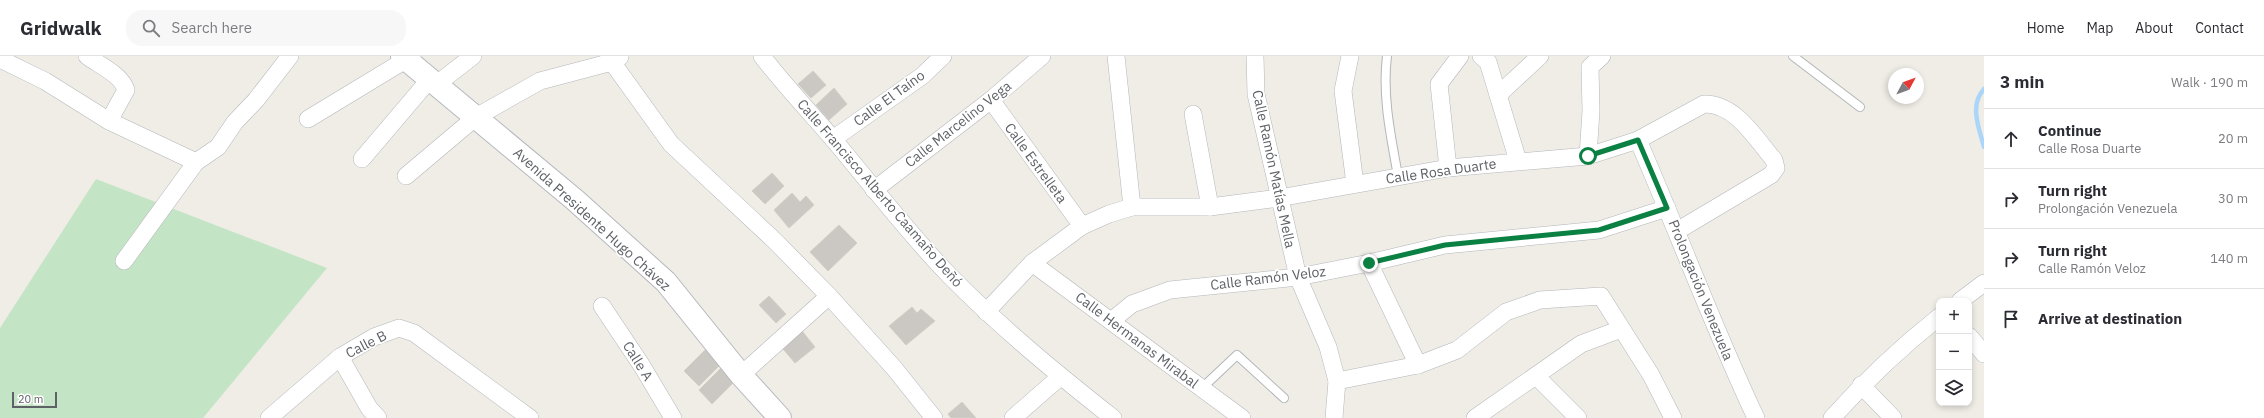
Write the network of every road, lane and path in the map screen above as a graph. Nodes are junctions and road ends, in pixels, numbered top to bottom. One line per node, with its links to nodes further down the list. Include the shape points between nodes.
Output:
1 (86, 56): 26 (street, via 122,81 126,87)
2 (290, 56): 32 (street, via 256,100 235,122 218,147)
3 (473, 56): 19 (street)
4 (762, 56): 27 (street, Calle Francisco Alberto Caamaño Deñó)
5 (943, 56): 27 (street, Calle El Taíno, via 922,76)
6 (1042, 56): 21 (street, Calle Marcelino Vega)
7 (1116, 56): 39 (street)
8 (1255, 56): 38 (street, Calle Ramón Matías Mella, via 1256,94)
9 (1350, 56): 36 (street, via 1343,92)
10 (1387, 56): 35 (lane, via 1385,69 1389,125)
11 (1460, 56): 33 (street, via 1439,84)
12 (1481, 56): 20 (street, via 1488,62)
13 (1540, 56): 20 (street)
14 (1602, 56): 29 (street, via 1590,67)
15 (1793, 56): 22 (lane)
16 (406, 57): 19 (main road, Avenida Presidente Hugo Chávez); 25 (street)
17 (614, 58): 24 (street, via 540,81); 49 (street, via 671,144 775,241)
18 (0, 59): 26 (street, via 45,81)
19 (433, 82): 24 (main road, Avenida Presidente Hugo Chávez); 30 (street)
20 (1498, 95): 31 (street)
21 (990, 100): 37 (street, Calle Marcelino Vega); 42 (street, Calle Estrelleta)
22 (1860, 107)
23 (1193, 114): 40 (street)
24 (476, 117): 34 (street); 60 (main road, Avenida Presidente Hugo Chávez, via 575,200 666,282)
25 (308, 119)
26 (109, 121): 32 (street)
27 (833, 139): 37 (street, Calle Francisco Alberto Caamaño Deñó)
28 (1638, 140): 29 (street, Calle Rosa Duarte); 41 (street, Prolongación Venezuela); 43 (street, Calle Rosa Duarte, via 1704,104 1714,104 1724,108 1741,122 1774,160 1776,168 1771,175)
29 (1588, 156): 31 (street, Calle Rosa Duarte)
30 (362, 159)
31 (1518, 161): 33 (street, Calle Rosa Duarte)
32 (196, 162): 44 (street)
33 (1448, 168): 35 (street, Calle Rosa Duarte)
34 (406, 176)
35 (1398, 176): 36 (street, Calle Rosa Duarte)
36 (1354, 184): 38 (street, Calle Rosa Duarte)
37 (874, 190): 52 (street, Calle Francisco Alberto Caamaño Deñó)
38 (1279, 198): 40 (street, Calle Rosa Duarte); 47 (street, Calle Ramón Matías Mella)
39 (1132, 207): 40 (street, Calle Rosa Duarte); 42 (street, Calle Rosa Duarte)
40 (1210, 207)
41 (1667, 208): 43 (street, Prolongación Venezuela); 46 (street, Calle Ramón Veloz, via 1599,230 1445,245)
42 (1082, 226): 45 (street, Calle Rosa Duarte)
43 (1677, 231): 80 (street, Prolongación Venezuela, via 1729,360)
44 (124, 261)
45 (1032, 263): 52 (street, Calle Rosa Duarte); 54 (street, Calle Hermanas Mirabal)
46 (1369, 263): 47 (street, Calle Ramón Veloz); 59 (street)
47 (1298, 277): 54 (street, Calle Ramón Veloz, via 1170,290 1132,304); 63 (street, Calle Ramón Matías Mella, via 1328,346)
48 (1984, 283): 50 (street)
49 (829, 296): 60 (street); 73 (street, via 894,368)
50 (1964, 298)
51 (602, 306): 71 (street, Calle A)
52 (986, 312): 62 (street, Calle Francisco Alberto Caamaño Deñó)
53 (1936, 319): 64 (street, via 1899,349)
54 (1111, 321): 65 (street, Calle Hermanas Mirabal)
55 (1621, 329): 59 (street, via 1601,296 1540,300 1506,312 1457,350); 61 (street, via 1581,344); 79 (street, via 1651,375)
56 (1972, 340): 57 (street)
57 (1984, 354)
58 (340, 357): 68 (street, Calle B); 69 (street, via 369,408); 70 (street, Calle B, via 374,337 399,328 414,333)
59 (1418, 366): 63 (street)
60 (741, 375): 72 (main road, Avenida Presidente Hugo Chávez)
61 (1536, 376): 67 (street); 78 (street)
62 (1060, 377): 74 (street); 75 (street, Calle Francisco Alberto Caamaño Deñó)
63 (1337, 381): 77 (street, Calle Ramón Matías Mella)
64 (1861, 385): 81 (street); 82 (street)
65 (1202, 388): 66 (lane, via 1237,355); 76 (street, Calle Hermanas Mirabal)
66 (1284, 398)
67 (1485, 415)
68 (269, 418)
69 (378, 418)
70 (530, 418)
71 (673, 418)
72 (780, 418)
73 (934, 418)
74 (1013, 418)
75 (1113, 418)
76 (1242, 418)
77 (1334, 418)
78 (1578, 418)
79 (1673, 418)
80 (1756, 418)
81 (1832, 418)
82 (1893, 418)

